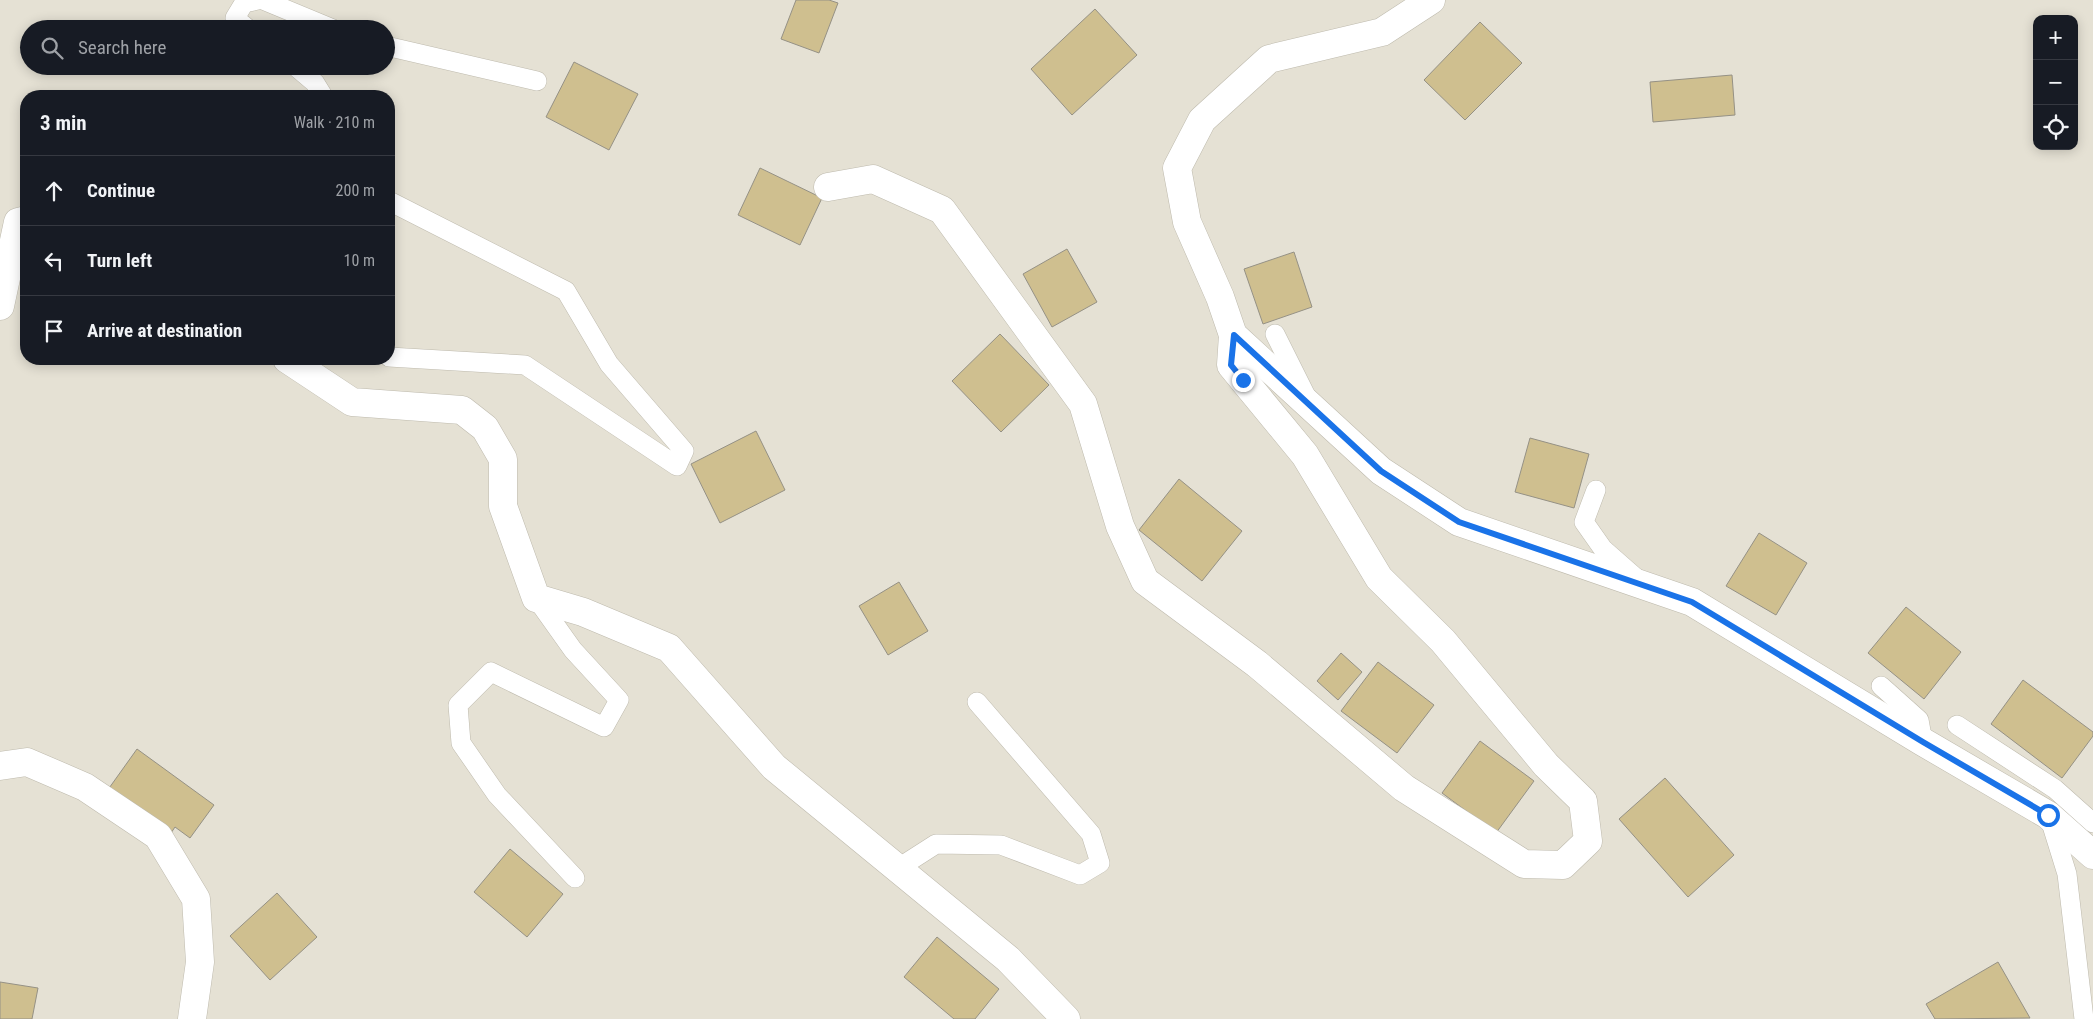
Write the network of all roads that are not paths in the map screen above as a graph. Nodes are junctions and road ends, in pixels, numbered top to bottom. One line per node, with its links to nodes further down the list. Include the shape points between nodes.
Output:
1 (258, 0): 4 (lane, via 244,2 235,18)
2 (263, 0): 5 (lane)
3 (1432, 0): 15 (street, via 1382,32 1269,59 1202,120 1177,168 1187,222)
4 (237, 20)
5 (311, 20)
6 (395, 48): 8 (lane)
7 (306, 75): 9 (lane)
8 (537, 81)
9 (320, 90)
10 (828, 186): 15 (street, via 873,179 942,210 1083,404 1120,526 1145,581 1257,664 1404,788 1524,864 1563,865 1588,841 1583,801 1546,765 1443,641 1379,578 1305,455 1231,365)
11 (395, 204): 16 (lane, via 566,291 609,364 684,451 677,466 524,365)
12 (20, 222): 13 (street)
13 (0, 306)
14 (1275, 334): 18 (lane)
15 (1234, 335): 18 (street)
16 (395, 357)
17 (296, 365): 21 (street, via 352,402 462,410 485,428 503,459 503,506)
18 (1312, 408): 20 (street, via 1381,471 1459,522)
19 (1596, 490): 20 (lane, via 1584,522 1603,550)
20 (1644, 585): 25 (street, via 1692,602)
21 (536, 598): 30 (street, via 583,612 669,648 774,767); 31 (lane, via 573,650 618,700 604,727 491,672 458,705 461,743 497,795)
22 (1881, 686): 25 (lane, via 1919,720)
23 (977, 702): 30 (lane, via 1091,834 1100,863 1080,875 1001,845 936,844)
24 (1957, 725): 28 (lane, via 2055,789)
25 (1923, 742): 27 (street)
26 (0, 766): 32 (street, via 26,762 85,787 158,836 196,899 200,962)
27 (2048, 815): 29 (street); 34 (lane, via 2067,874)
28 (2093, 823)
29 (2093, 855)
30 (897, 868): 33 (street, via 1008,959)
31 (575, 878)
32 (192, 1019)
33 (1066, 1019)
34 (2084, 1019)

